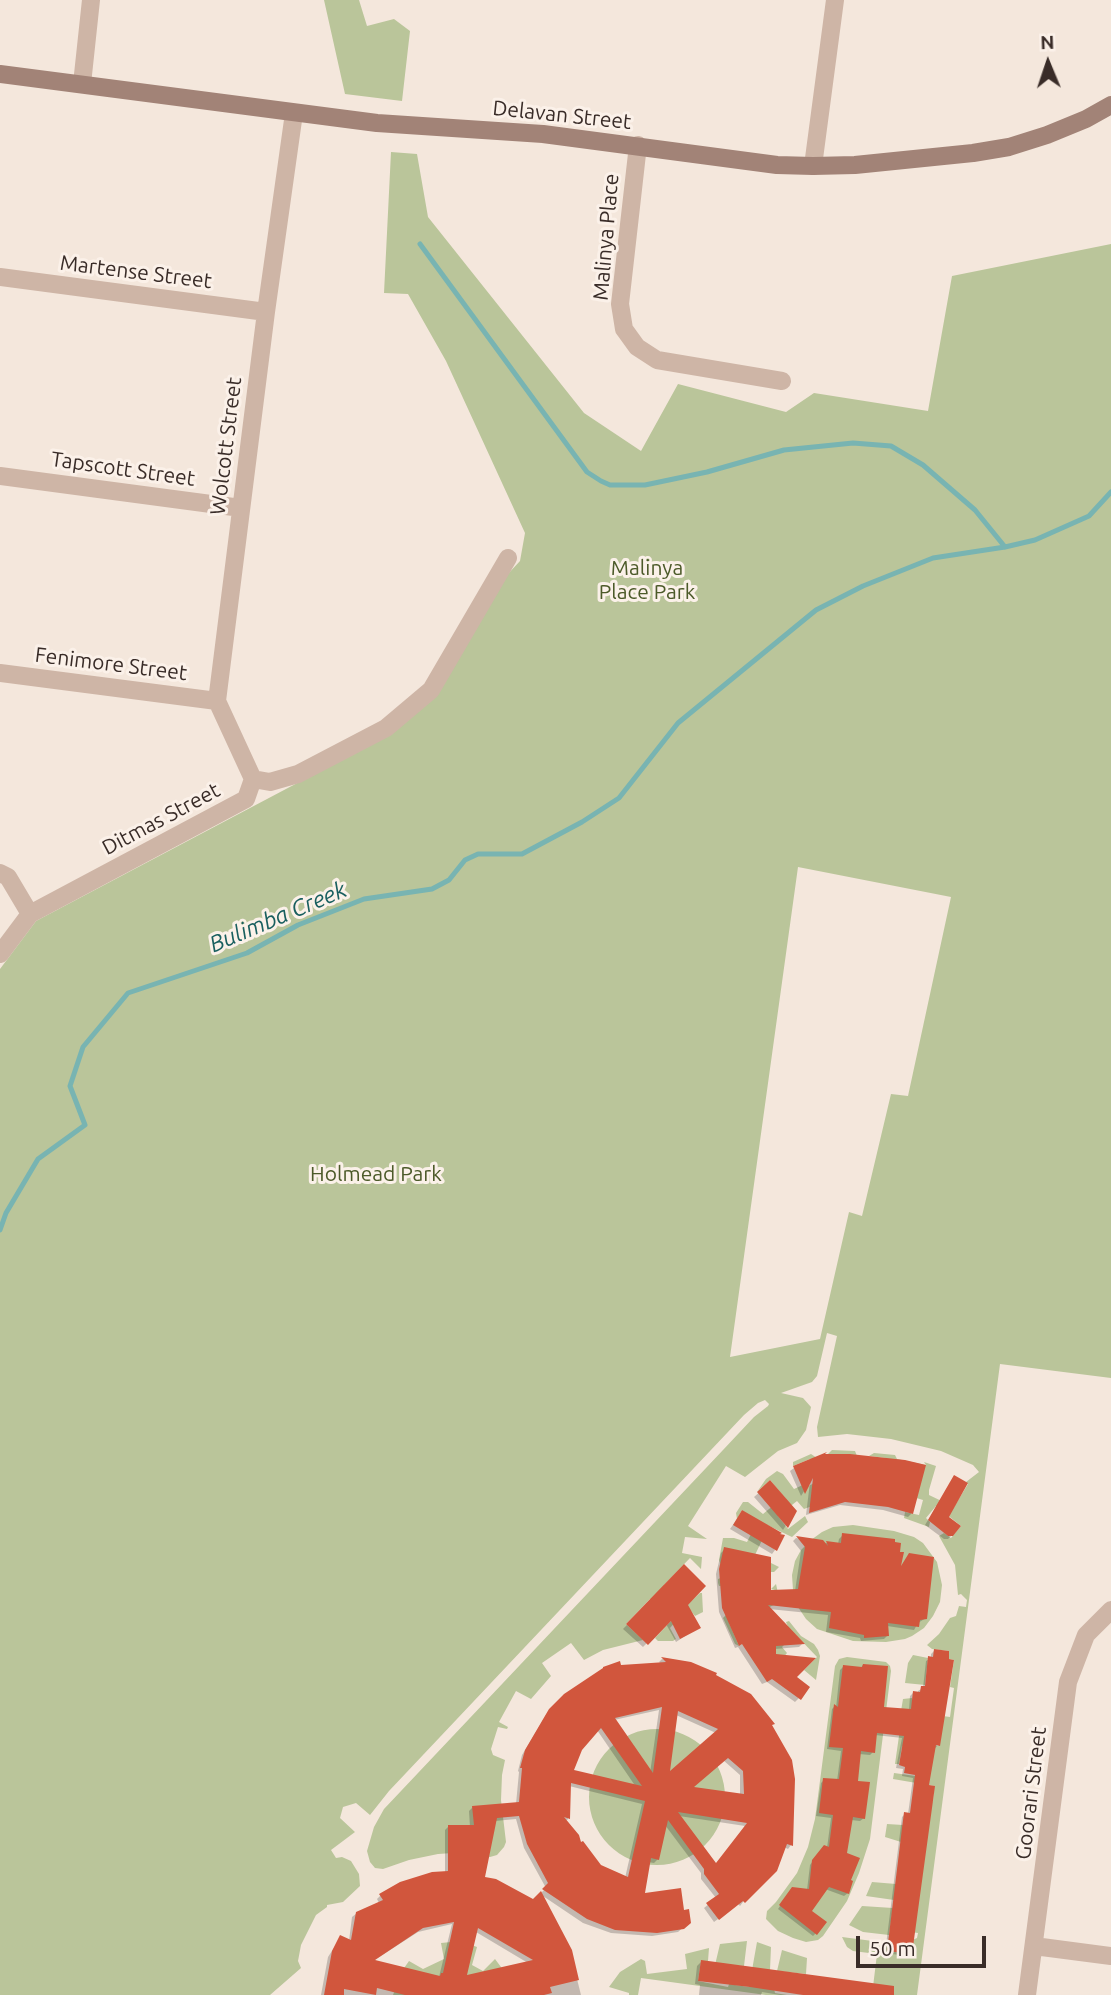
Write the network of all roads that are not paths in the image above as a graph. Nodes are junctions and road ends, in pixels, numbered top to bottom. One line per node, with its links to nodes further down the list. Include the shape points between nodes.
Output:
1 (91, 0): 4 (street)
2 (835, 0): 8 (street)
3 (0, 74): 4 (street, Delavan Street)
4 (82, 85): 6 (street, Delavan Street)
5 (1111, 105): 8 (street, Delavan Street, via 1009,147)
6 (294, 113): 7 (street, Delavan Street); 10 (street, Wolcott Street)
7 (638, 145): 8 (street, Delavan Street); 11 (street, Malinya Place, via 620,304 624,329 636,346 657,360)
8 (813, 166)
9 (0, 277): 10 (street, Martense Street)
10 (266, 312): 13 (street, Wolcott Street)
11 (782, 381)
12 (0, 476): 13 (street, Tapscott Street)
13 (241, 508): 16 (street, Wolcott Street)
14 (508, 558): 17 (street, via 431,690 408,711 386,729 298,774 270,782)
15 (0, 673): 16 (street, Fenimore Street)
16 (217, 701): 17 (street)
17 (253, 779): 19 (street, Ditmas Street, via 246,799)
18 (0, 873): 19 (street, via 8,877)
19 (30, 914): 20 (street, Ditmas Street)
20 (0, 954)
21 (1111, 1610): 22 (street, Goorari Street, via 1086,1635 1068,1682)
22 (1034, 1946): 23 (street); 24 (street, Goorari Street)
23 (1111, 1956)
24 (1027, 1995)

